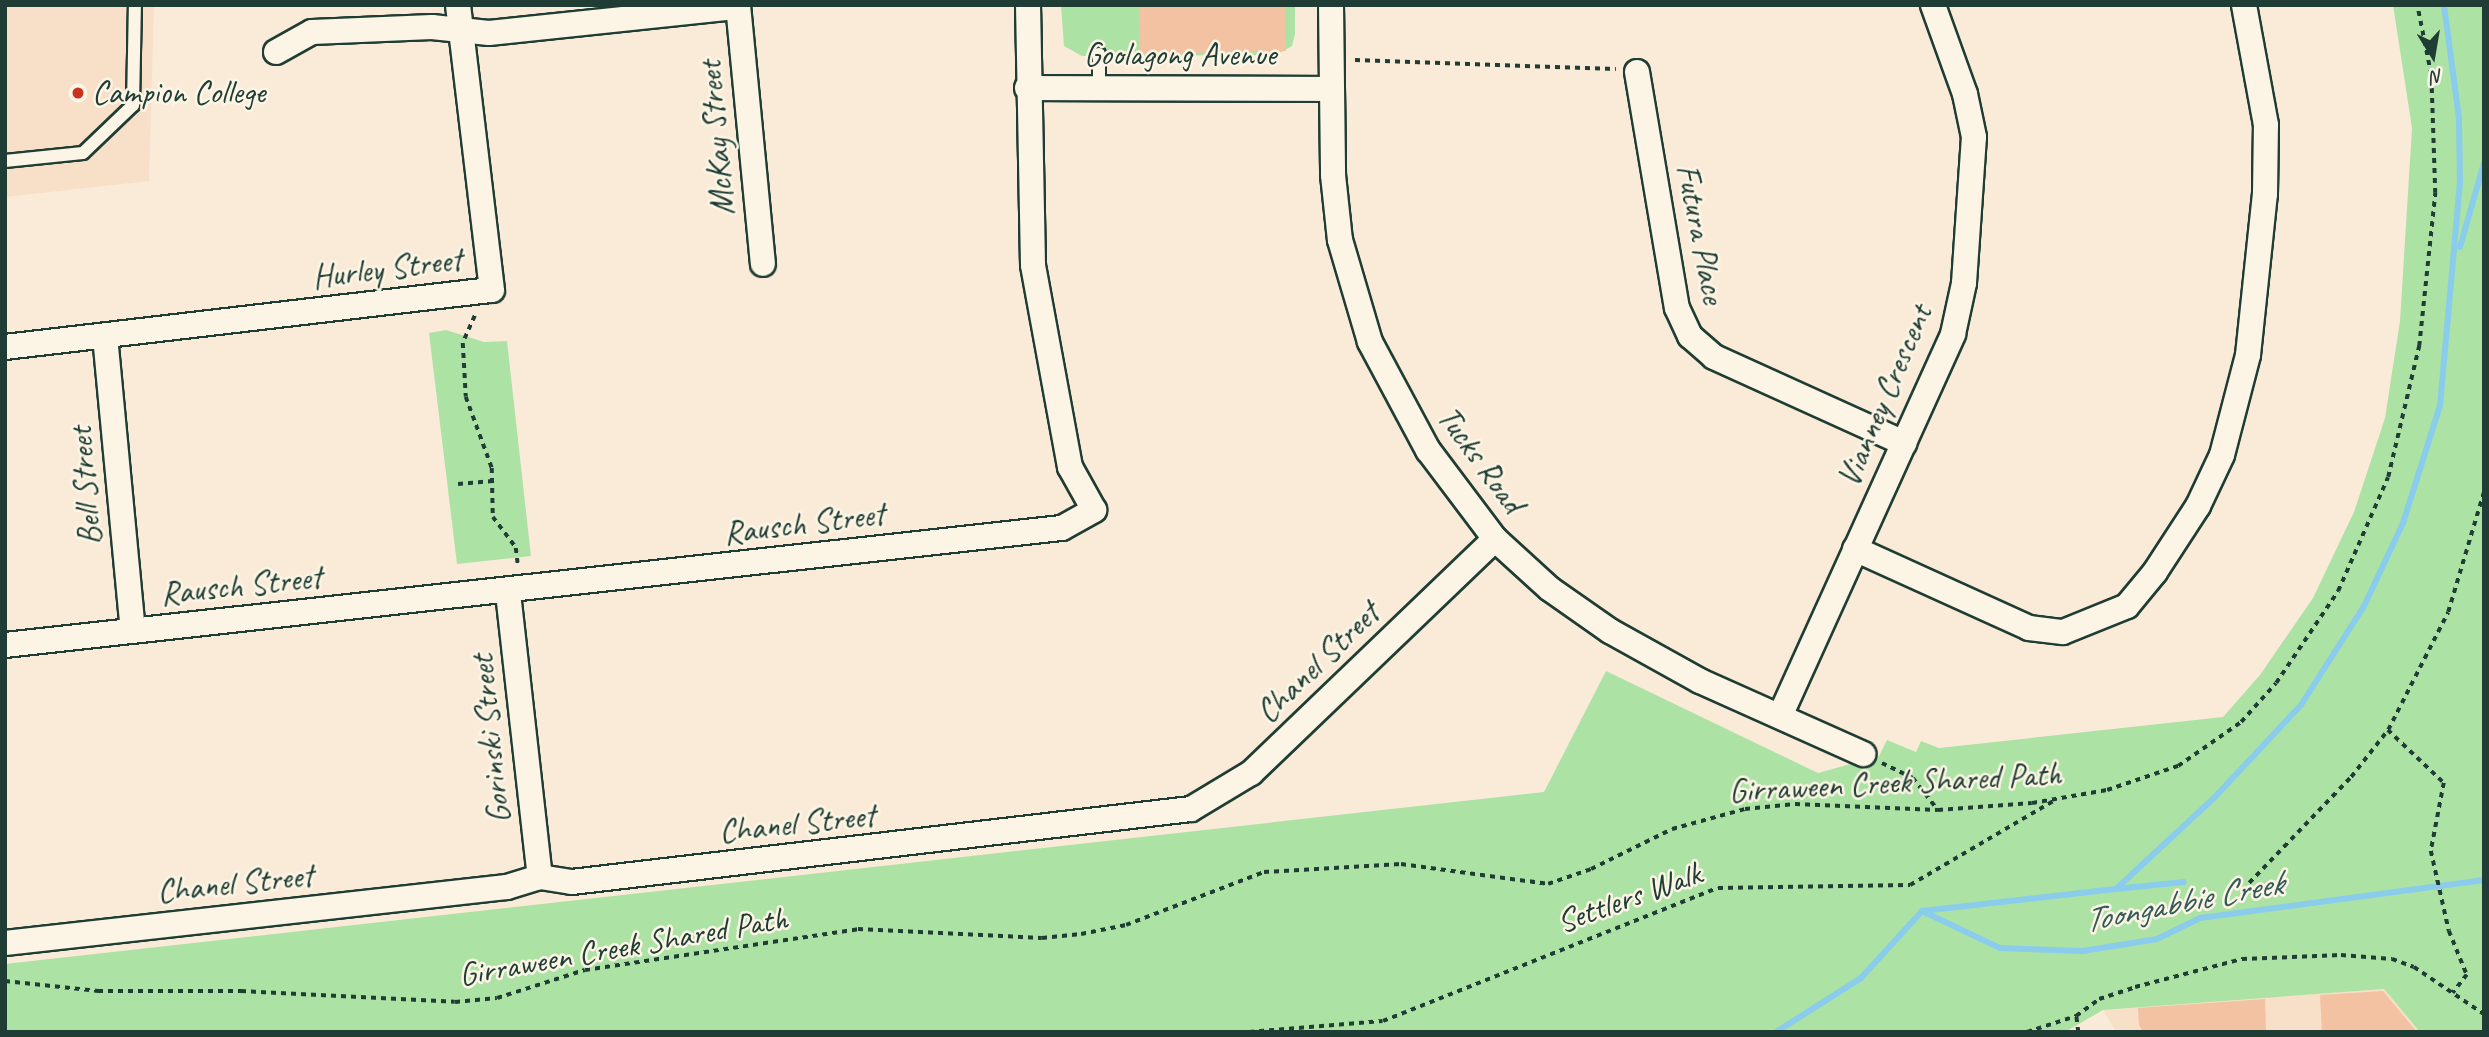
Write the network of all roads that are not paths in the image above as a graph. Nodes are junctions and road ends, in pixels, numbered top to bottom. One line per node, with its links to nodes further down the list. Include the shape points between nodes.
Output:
1 (135, 5): 15 (lane, via 134,105 83,153)
2 (458, 5): 8 (street, Hurley Street)
3 (1028, 5): 12 (street, Rausch Street)
4 (1331, 5): 14 (street, Tucks Road)
5 (1933, 5): 19 (street, Vianney Crescent, via 1965,94 1974,136 1973,173 1964,283 1953,334)
6 (2244, 5): 21 (street, via 2266,125 2265,194 2248,355 2222,455 2198,506 2155,572 2127,606 2063,632 2029,628)
7 (738, 6): 8 (street, via 489,33); 16 (street, McKay Street)
8 (460, 31): 9 (street, via 312,32); 17 (street, Hurley Street, via 492,290)
9 (276, 52)
10 (1100, 54): 13 (lane)
11 (1637, 72): 19 (street, Futura Place, via 1677,308 1689,336 1714,357)
12 (1027, 88): 13 (street, Goolagong Avenue); 22 (street, Rausch Street, via 1033,265 1070,467 1094,510 1062,528)
13 (1099, 89): 14 (street, Goolagong Avenue)
14 (1332, 89): 20 (street, Tucks Road, via 1340,240 1370,342 1428,450)
15 (5, 161)
16 (762, 264)
17 (105, 336): 18 (street, Hurley Street); 23 (street, Bell Street)
18 (5, 347)
19 (1904, 443): 21 (street, Vianney Crescent)
20 (1495, 539): 25 (street, Tucks Road, via 1550,589 1609,631 1700,681); 27 (street, Chanel Street, via 1251,774 1191,809 572,882)
21 (1855, 549): 25 (street, Vianney Crescent)
22 (515, 592): 23 (street, Rausch Street); 27 (street, Gorinski Street)
23 (133, 631): 24 (street, Rausch Street)
24 (5, 645)
25 (1780, 716): 26 (street, Tucks Road)
26 (1863, 754)
27 (540, 877): 28 (street, Chanel Street, via 507,887)
28 (5, 943)

